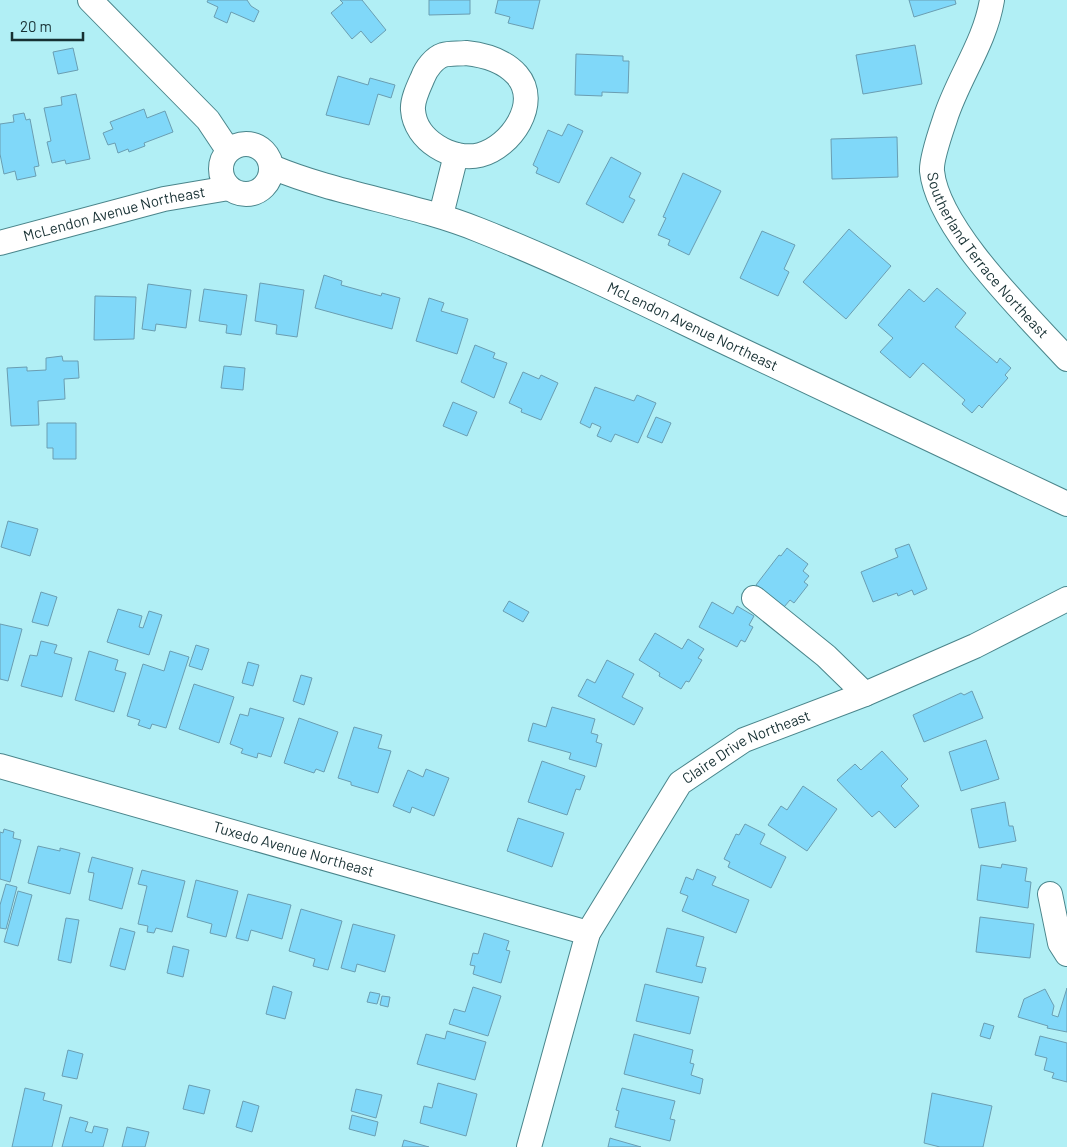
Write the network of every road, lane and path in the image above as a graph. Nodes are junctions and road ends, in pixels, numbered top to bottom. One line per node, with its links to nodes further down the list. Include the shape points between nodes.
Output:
1 (90, 0): 3 (street, via 208,120)
2 (992, 0): 9 (street, Southerland Terrace Northeast, via 988,22 945,118 932,169 942,207 984,268)
3 (239, 147): 5 (street, via 264,151); 6 (street, McLendon Avenue Northeast, via 221,162 220,172)
4 (456, 155): 4 (street, via 437,147 419,131 413,109 426,69 442,56 483,55 501,62 518,76 526,98 522,113 510,138 492,150 479,156); 7 (street)
5 (269, 176): 6 (street, McLendon Avenue Northeast, via 257,192 247,195); 7 (street, McLendon Avenue Northeast, via 306,181)
6 (229, 188): 8 (street, McLendon Avenue Northeast, via 164,199)
7 (441, 216): 10 (street, McLendon Avenue Northeast, via 587,277)
8 (0, 243)
9 (1067, 359)
10 (1067, 504)
11 (754, 598): 13 (street, via 826,656)
12 (1067, 598): 13 (street, Claire Drive Northeast, via 974,646)
13 (865, 694): 16 (street, Claire Drive Northeast, via 744,740 680,783)
14 (0, 766): 16 (street, Tuxedo Avenue Northeast)
15 (1050, 894): 17 (street, via 1060,943)
16 (588, 933): 18 (street, Claire Drive Northeast)
17 (1067, 954)
18 (529, 1147)

